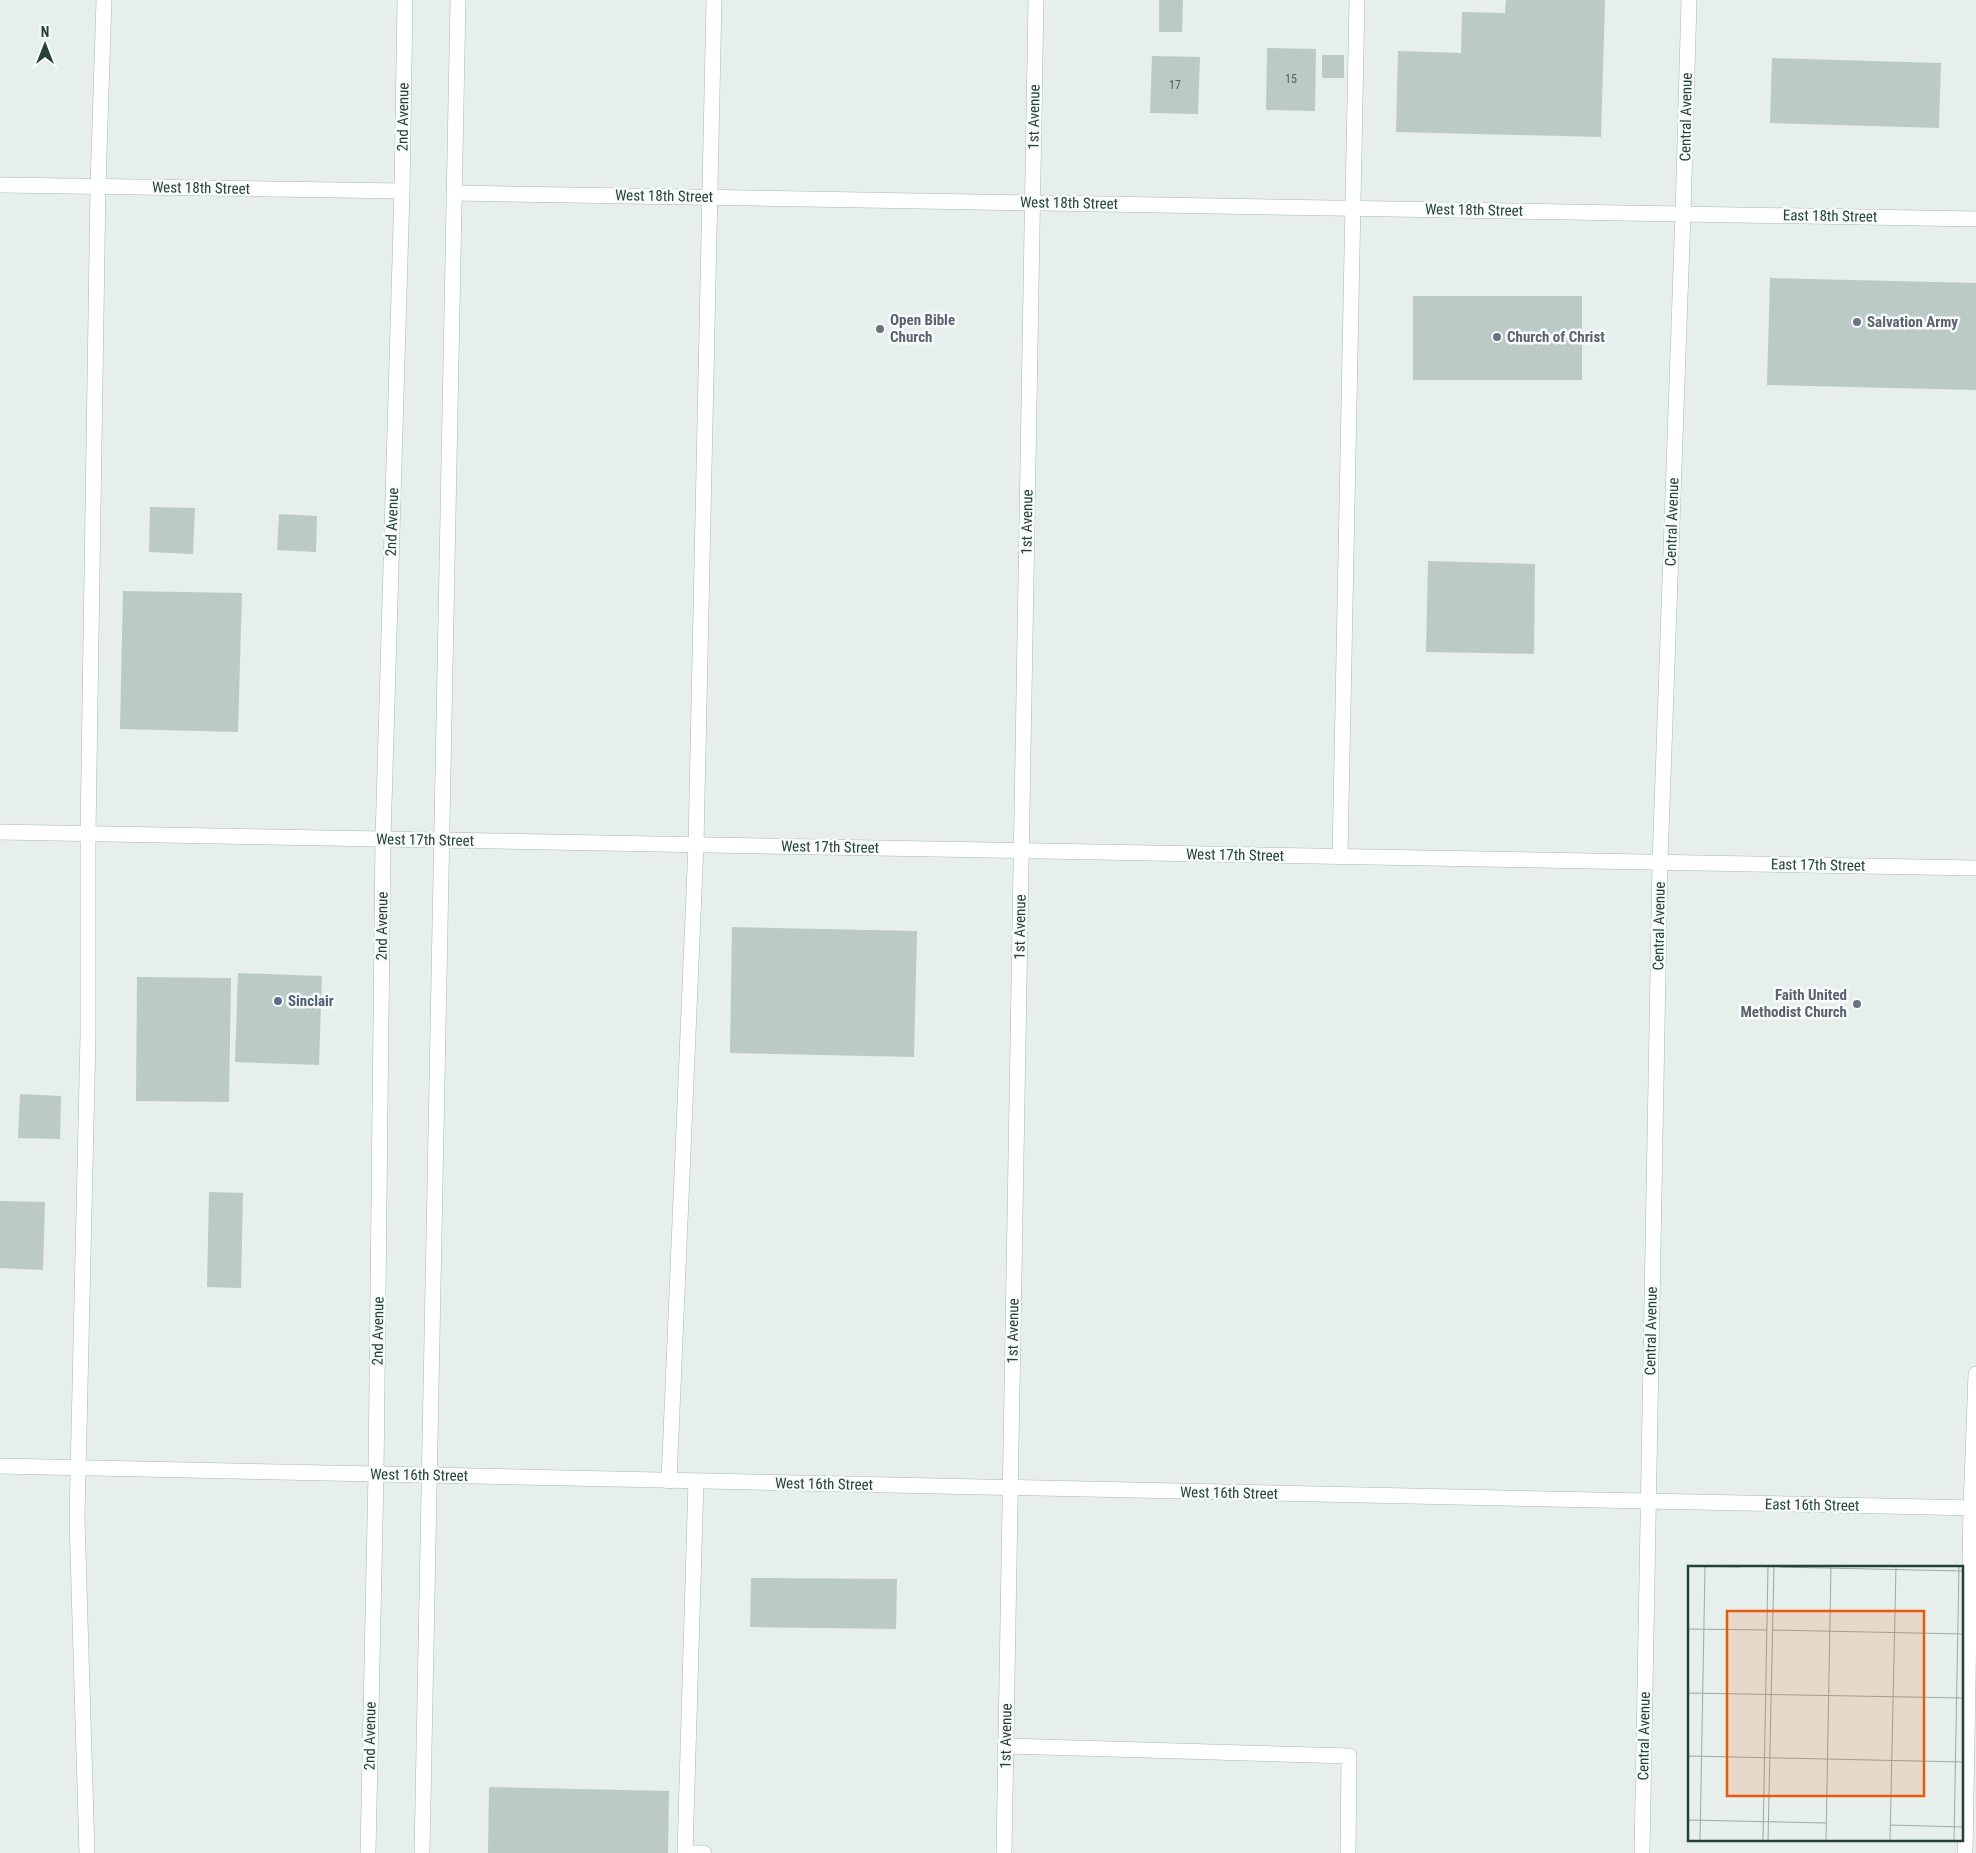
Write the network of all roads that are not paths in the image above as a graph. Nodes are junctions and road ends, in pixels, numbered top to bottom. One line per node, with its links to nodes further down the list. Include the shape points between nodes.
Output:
1 (104, 0): 9 (street)
2 (405, 0): 10 (street, 2nd Avenue)
3 (458, 0): 11 (street)
4 (714, 0): 12 (street)
5 (1036, 0): 13 (street, 1st Avenue)
6 (1357, 0): 14 (street)
7 (1688, 0): 15 (street, Central Avenue)
8 (0, 185): 9 (street, West 18th Street)
9 (98, 186): 10 (street, West 18th Street); 18 (street)
10 (402, 191): 19 (street, 2nd Avenue)
11 (454, 192): 12 (street, West 18th Street); 20 (street)
12 (710, 197): 13 (street, West 18th Street); 21 (street)
13 (1032, 202): 14 (street, West 18th Street); 22 (street, 1st Avenue)
14 (1352, 208): 15 (street, West 18th Street); 23 (street)
15 (1683, 213): 16 (street, East 18th Street); 24 (street, Central Avenue)
16 (1976, 219)
17 (0, 832): 18 (street, West 17th Street)
18 (88, 834): 19 (street, West 17th Street); 28 (street, via 88,1036)
19 (383, 839): 20 (street, West 17th Street); 29 (street, 2nd Avenue)
20 (442, 840): 21 (street, West 17th Street); 30 (street)
21 (696, 844): 22 (street, West 17th Street); 31 (street)
22 (1021, 851): 23 (street, West 17th Street); 33 (street, 1st Avenue)
23 (1340, 857): 24 (street, West 17th Street)
24 (1660, 862): 25 (street, East 17th Street); 34 (street, Central Avenue)
25 (1976, 868)
26 (1976, 1374): 35 (street)
27 (0, 1466): 28 (street, West 16th Street)
28 (78, 1468): 29 (street, West 16th Street); 37 (street)
29 (376, 1474): 30 (street, West 16th Street); 38 (street, 2nd Avenue)
30 (429, 1475): 31 (street, West 16th Street); 39 (street)
31 (669, 1480): 32 (street, West 16th Street)
32 (696, 1480): 33 (street, West 16th Street); 40 (street)
33 (1010, 1488): 34 (street, West 16th Street); 36 (street, 1st Avenue)
34 (1647, 1501): 35 (street, East 16th Street); 44 (street, Central Avenue)
35 (1974, 1508): 45 (street)
36 (1005, 1746): 42 (street, 1st Avenue); 43 (street, via 1349,1756)
37 (87, 1853)
38 (368, 1853)
39 (422, 1853)
40 (685, 1853): 41 (street)
41 (704, 1853)
42 (1004, 1853)
43 (1348, 1853)
44 (1642, 1853)
45 (1964, 1853)

